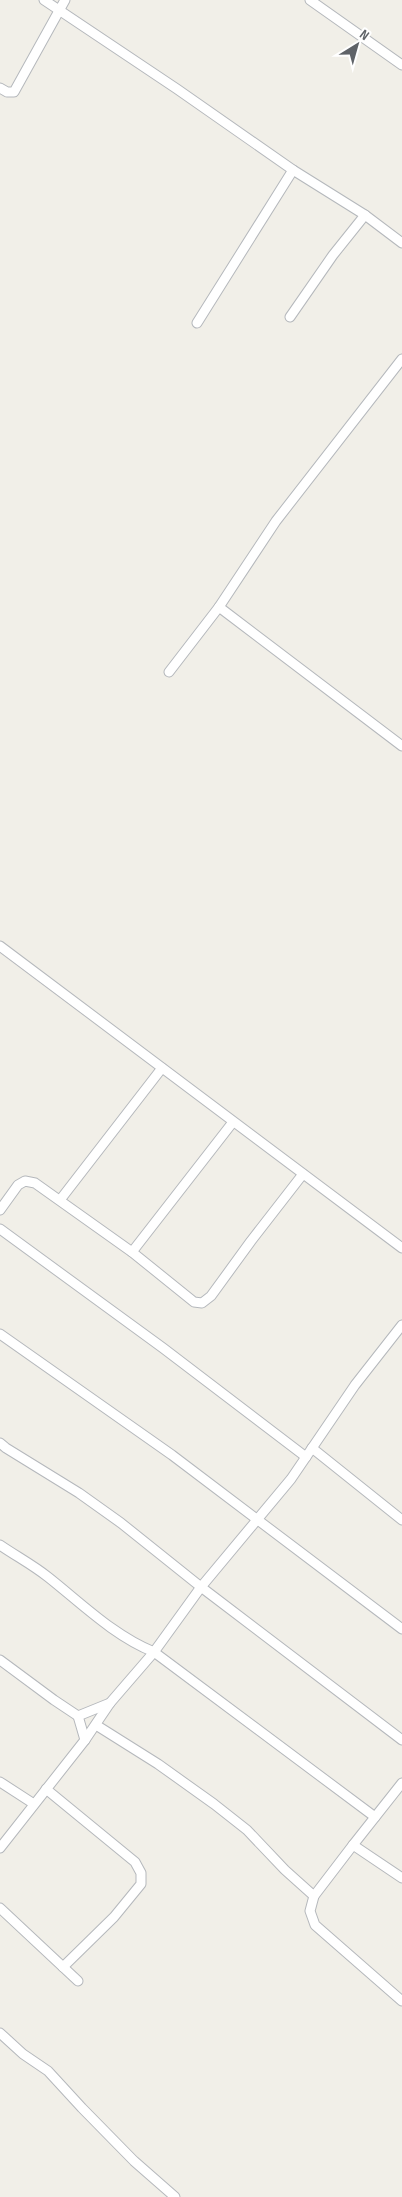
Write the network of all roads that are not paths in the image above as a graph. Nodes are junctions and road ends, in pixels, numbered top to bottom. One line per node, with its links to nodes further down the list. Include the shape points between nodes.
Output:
1 (44, 0): 4 (street)
2 (65, 0): 4 (street)
3 (310, 0): 5 (street)
4 (58, 10): 6 (street, via 14,92); 7 (street)
5 (402, 65)
6 (0, 88)
7 (293, 170): 8 (street); 11 (street)
8 (365, 215): 9 (street); 10 (street)
9 (402, 243)
10 (290, 317)
11 (197, 323)
12 (402, 359): 13 (street, via 276,521)
13 (219, 607): 14 (street); 15 (street)
14 (169, 672)
15 (402, 746)
16 (0, 946): 17 (street)
17 (162, 1068): 18 (street); 20 (street)
18 (233, 1122): 19 (street); 24 (street)
19 (303, 1174): 23 (street); 24 (street, via 211,1296 202,1303 194,1302)
20 (60, 1200): 21 (street, via 34,1183 25,1181 18,1185); 24 (street)
21 (0, 1210)
22 (0, 1228): 29 (street)
23 (402, 1248)
24 (132, 1252)
25 (402, 1325): 28 (street, via 355,1384)
26 (0, 1334): 31 (street)
27 (0, 1444): 30 (street); 34 (street, via 79,1493)
28 (312, 1448): 29 (street); 32 (street)
29 (306, 1457): 31 (street)
30 (104, 1516)
31 (257, 1518): 34 (street); 35 (street)
32 (402, 1520)
33 (0, 1545): 36 (street, via 112,1627)
34 (201, 1587): 36 (street); 42 (street)
35 (402, 1630)
36 (154, 1652): 38 (street); 47 (street)
37 (0, 1660): 39 (street)
38 (110, 1703): 39 (street); 40 (street)
39 (78, 1716): 41 (street)
40 (96, 1724): 41 (street); 51 (street, via 158,1764 247,1830)
41 (85, 1740): 45 (street)
42 (402, 1740)
43 (0, 1782): 46 (street)
44 (402, 1783): 47 (street)
45 (46, 1790): 46 (street); 53 (street, via 122,1850 141,1873 141,1884 114,1917)
46 (34, 1804): 49 (street)
47 (376, 1817): 48 (street)
48 (353, 1845): 50 (street); 51 (street)
49 (0, 1848)
50 (402, 1878)
51 (314, 1896): 55 (street, via 310,1911 315,1925)
52 (0, 1908): 53 (street)
53 (63, 1967): 54 (street)
54 (78, 1981)
55 (402, 2001)
56 (0, 2033): 57 (street, via 48,2071 134,2161)
57 (175, 2197)

